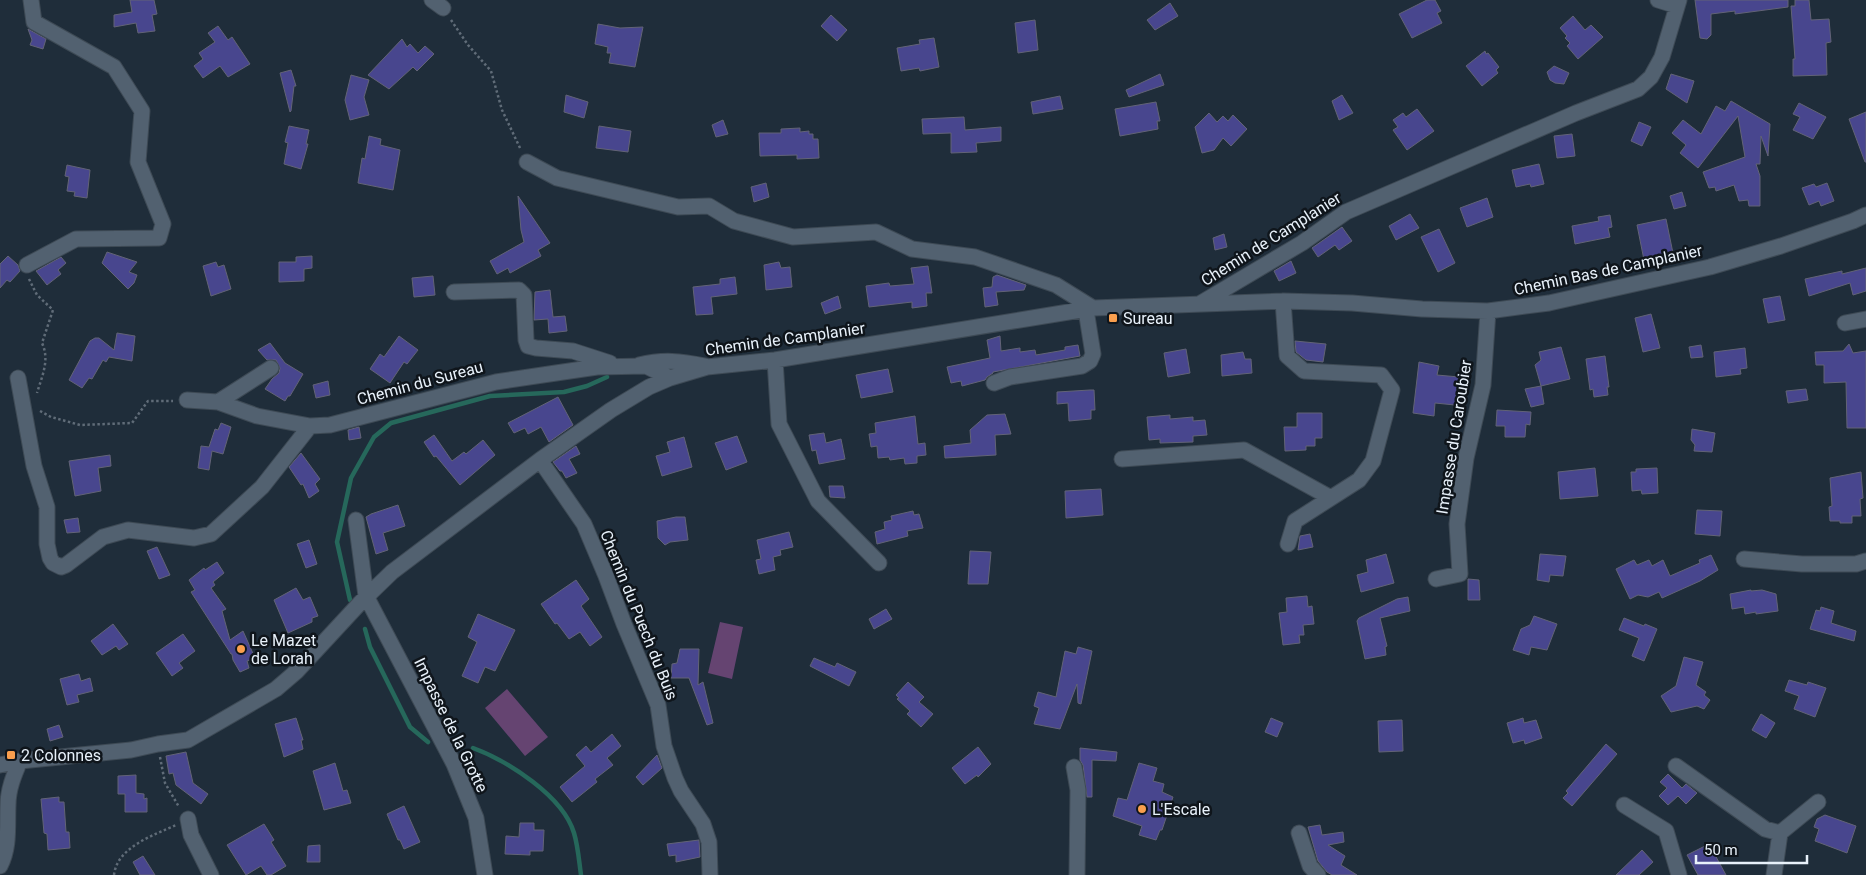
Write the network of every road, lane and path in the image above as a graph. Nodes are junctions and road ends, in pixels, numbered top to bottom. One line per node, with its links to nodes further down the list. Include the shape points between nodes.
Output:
1 (31, 0): 7 (street, via 34,22 114,67 142,111 138,162 163,224 159,238 76,239)
2 (1658, 0): 3 (street)
3 (1678, 3): 10 (street, Chemin de Camplanier, via 1662,57 1651,77 1638,89 1346,212 1302,244)
4 (438, 4): 5 (path, via 490,71 502,110)
5 (527, 162): 11 (street, via 557,178 678,207 709,206 734,221 793,237 876,232 912,249 975,257 1056,285)
6 (1866, 215): 12 (street, Chemin Bas de Camplanier, via 1790,243 1710,267 1550,303)
7 (27, 265): 23 (path, via 26,273 37,295 53,310 42,343 46,360)
8 (454, 292): 16 (street, via 519,290 524,295 528,346 573,351)
9 (1283, 301): 10 (street, Chemin Bas de Camplanier); 12 (street, Chemin Bas de Camplanier); 30 (street, via 1286,356 1304,372 1381,375 1392,390 1373,461 1359,480)
10 (1200, 303): 11 (street, Chemin de Camplanier)
11 (1090, 309): 15 (street, Chemin de Camplanier); 21 (street, via 1093,354 1090,361 1082,366 1010,377)
12 (1488, 311): 36 (street, Impasse du Caroubier, via 1483,385 1466,458 1457,524 1460,574)
13 (1866, 319): 14 (street)
14 (1846, 322)
15 (775, 360): 17 (street, Chemin de Camplanier); 35 (street, via 779,424 818,501)
16 (628, 366): 17 (street, Chemin du Sureau, via 658,360); 20 (street, Chemin du Sureau, via 646,366); 22 (street); 27 (street, Chemin du Sureau, via 597,367 496,382 330,425)
17 (707, 367): 20 (street, Chemin de Camplanier)
18 (270, 368): 25 (street)
19 (18, 378): 27 (street, via 34,466 47,507 50,558 61,567 103,537 128,530 194,538 210,534 262,487)
20 (670, 378): 22 (street, Chemin de Camplanier)
21 (994, 384)
22 (649, 387): 29 (street, Chemin de Camplanier)
23 (36, 398)
24 (187, 400): 25 (street, Chemin du Sureau); 26 (path, via 148,401 132,423 80,425 51,417)
25 (218, 402): 27 (street, Chemin du Sureau, via 257,416)
26 (35, 408)
27 (310, 426)
28 (1122, 459): 30 (street, via 1244,450)
29 (540, 460): 37 (street, Chemin de Camplanier, via 392,572); 52 (street, Chemin du Puech du Buis, via 584,524 606,576 658,705 664,746 672,770 703,824 709,842)
30 (1331, 498): 32 (street, via 1295,521)
31 (356, 520): 37 (street)
32 (1288, 544)
33 (1744, 559): 34 (street, via 1802,564 1856,564)
34 (1866, 561)
35 (879, 563)
36 (1436, 579)
37 (366, 596): 38 (street, Chemin de Camplanier, via 298,671 276,689 188,740); 51 (street, Impasse de la Grotte, via 454,764 476,818)
38 (158, 744): 39 (street, Chemin de Camplanier, via 131,750); 45 (path, via 165,783)
39 (20, 760): 40 (street, Chemin de Camplanier); 48 (street, via 10,783 9,835)
40 (0, 765)
41 (1676, 766): 47 (street, via 1765,829)
42 (1074, 768): 53 (street, via 1078,790)
43 (1818, 802): 47 (street)
44 (1624, 805): 55 (street, via 1666,832)
45 (188, 819): 49 (path, via 128,850 115,868); 50 (street, via 191,835)
46 (1300, 833): 54 (street, via 1310,866)
47 (1780, 833): 56 (street)
48 (0, 866)
49 (114, 875)
50 (211, 875)
51 (485, 875)
52 (710, 875)
53 (1077, 875)
54 (1318, 875)
55 (1679, 875)
56 (1774, 875)

